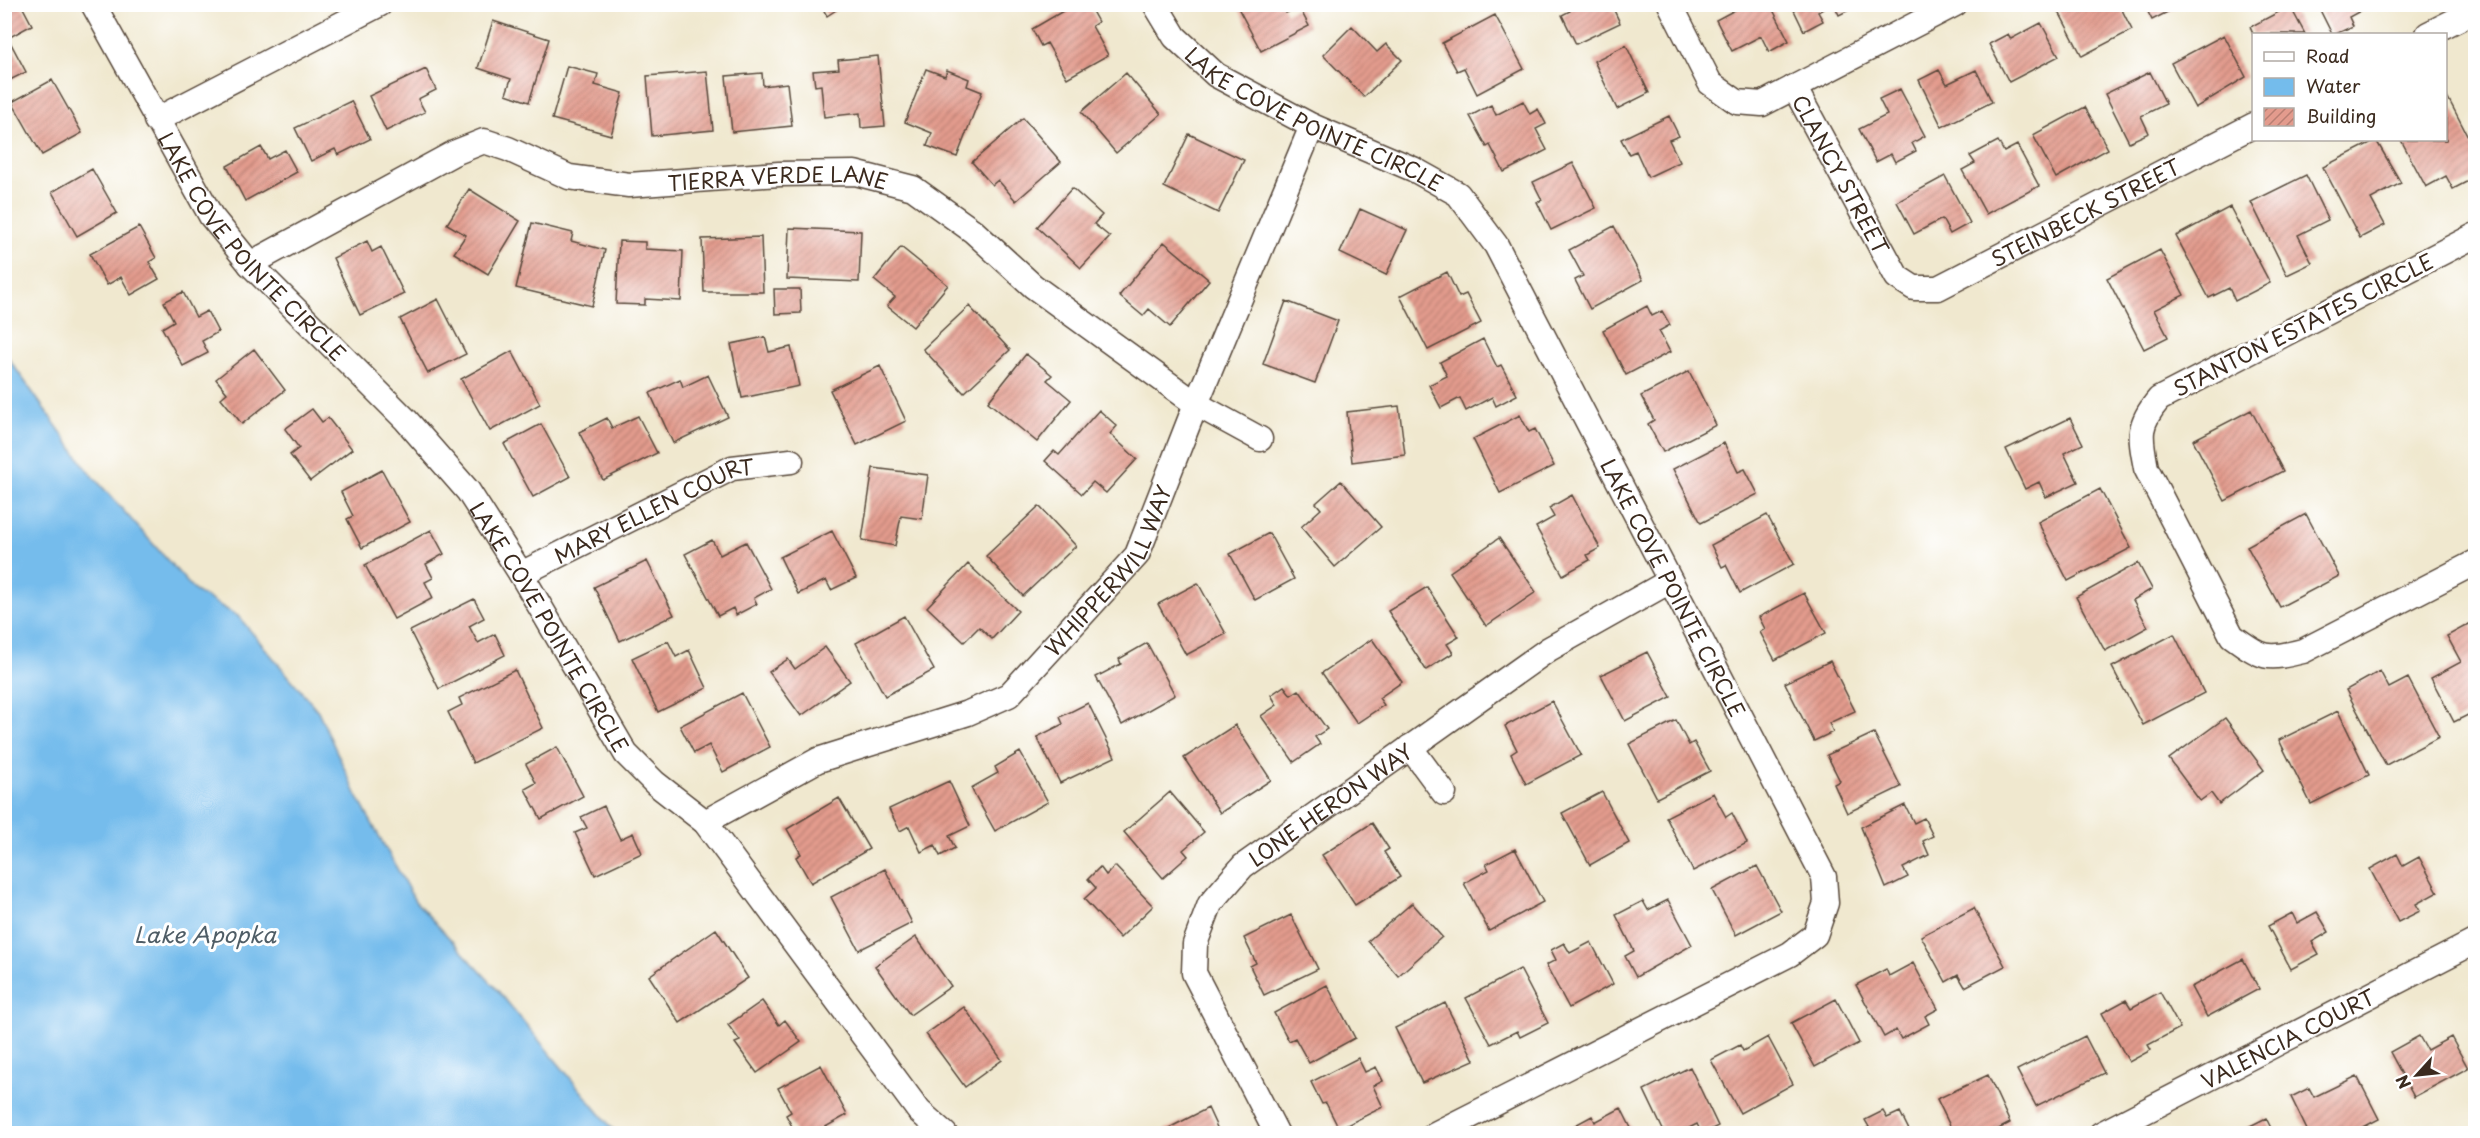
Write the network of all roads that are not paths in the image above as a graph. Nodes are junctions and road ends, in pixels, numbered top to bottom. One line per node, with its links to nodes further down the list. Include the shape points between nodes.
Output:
1 (93, 4): 9 (street, LAKE COVE POINTE CIRCLE)
2 (380, 4): 9 (street)
3 (1155, 4): 10 (street, LAKE COVE POINTE CIRCLE, via 1176,37 1216,75)
4 (1670, 4): 8 (street, CLANCY STREET, via 1710,83 1737,102 1762,104)
5 (1955, 4): 8 (street)
6 (2475, 10): 7 (street)
7 (2430, 33)
8 (1794, 87): 14 (street, CLANCY STREET, via 1897,277)
9 (156, 120): 13 (street, LAKE COVE POINTE CIRCLE, via 210,216)
10 (1312, 126): 15 (street, WHIPPERWILL WAY); 20 (street, LAKE COVE POINTE CIRCLE, via 1413,169 1458,194 1496,245)
11 (2252, 126): 14 (street, STEINBECK STREET, via 1938,288)
12 (2475, 235): 18 (street, STANTON ESTATES CIRCLE, via 2159,399 2145,416 2141,441 2146,468 2232,636 2255,652 2275,658 2304,651)
13 (250, 264): 15 (street, TIERRA VERDE LANE, via 454,153 484,141 569,177 629,185 779,174 855,173 913,188 973,231 1033,286); 19 (street, LAKE COVE POINTE CIRCLE, via 406,420 468,491)
14 (1914, 288)
15 (1196, 404): 16 (street, TIERRA VERDE LANE); 23 (street, WHIPPERWILL WAY, via 1137,555 1009,694 968,713 818,760)
16 (1260, 439)
17 (791, 461): 19 (street, MARY ELLEN COURT, via 732,468)
18 (2475, 562)
19 (521, 574): 23 (street, LAKE COVE POINTE CIRCLE, via 626,754 655,783)
20 (1671, 581): 21 (street, LONE HERON WAY, via 1549,649); 27 (street, LAKE COVE POINTE CIRCLE, via 1824,877 1826,903 1815,935 1790,954)
21 (1410, 747): 22 (street); 26 (street, LONE HERON WAY, via 1243,866 1210,904 1195,944 1194,974)
22 (1444, 793)
23 (705, 822): 25 (street, LAKE COVE POINTE CIRCLE, via 919,1111)
24 (2475, 941): 28 (street, VALENCIA COURT)
25 (945, 1134)
26 (1277, 1134)
27 (1435, 1134)
28 (2101, 1134)

